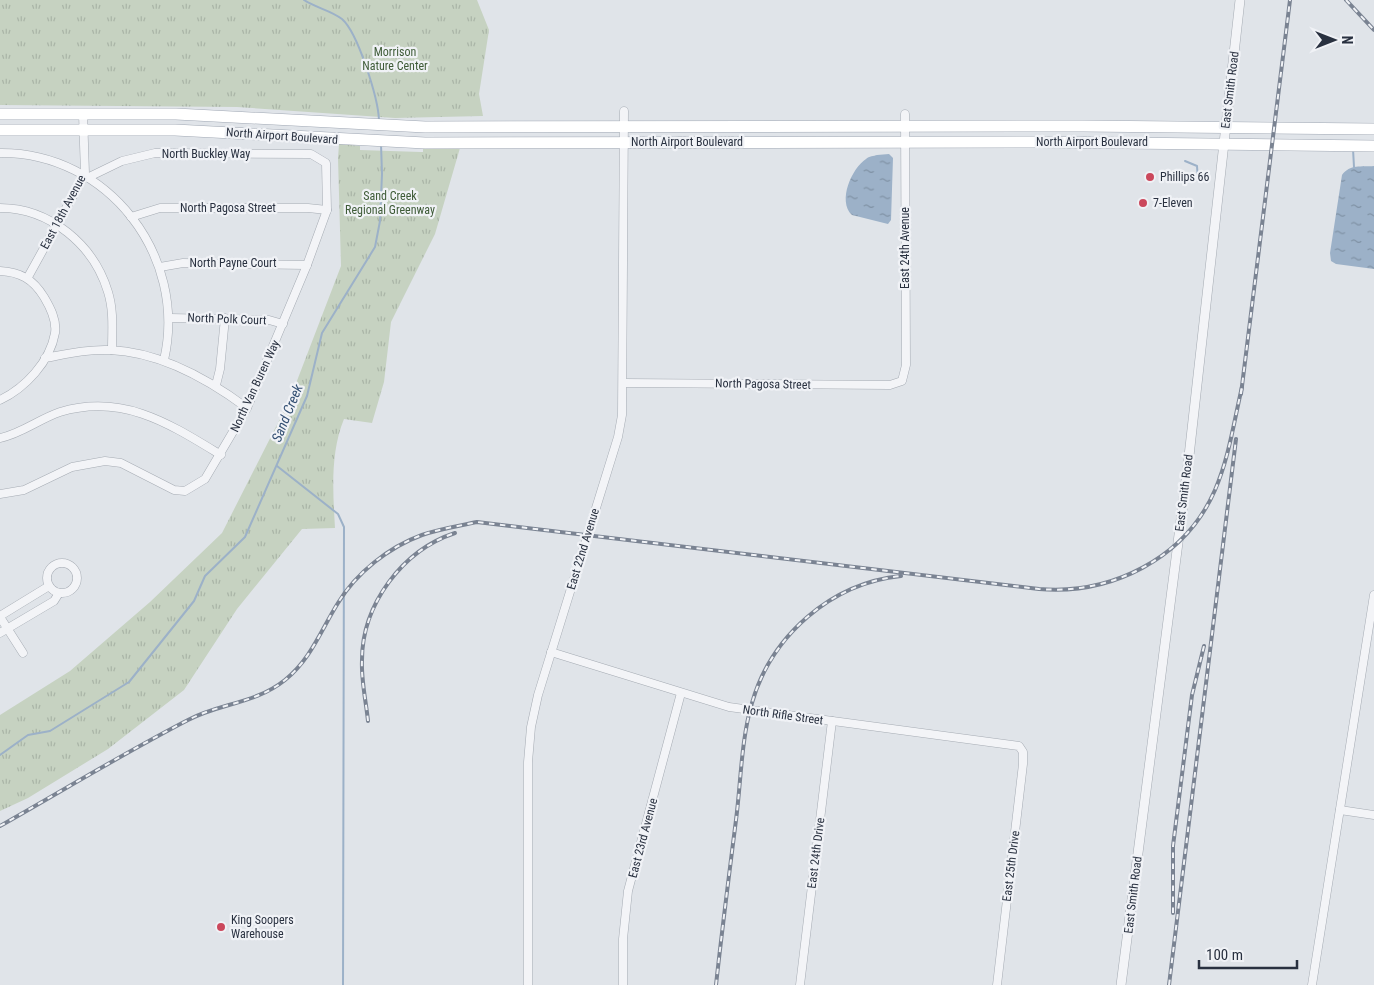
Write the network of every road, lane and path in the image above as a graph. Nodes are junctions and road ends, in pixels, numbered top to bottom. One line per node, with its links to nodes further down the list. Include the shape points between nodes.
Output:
1 (1240, 0): 8 (street, East Smith Road)
2 (624, 111): 6 (street, East 22nd Avenue)
3 (0, 114): 4 (main road, North Airport Boulevard)
4 (84, 114): 6 (main road, North Airport Boulevard, via 176,114 425,127); 9 (street, East 18th Avenue)
5 (905, 114): 7 (street, East 24th Avenue)
6 (624, 126): 7 (main road, North Airport Boulevard); 12 (street, East 22nd Avenue)
7 (905, 126): 8 (main road, North Airport Boulevard); 13 (street, East 24th Avenue)
8 (1225, 128): 11 (main road, North Airport Boulevard); 14 (street, East Smith Road)
9 (84, 129): 10 (main road, North Airport Boulevard); 12 (main road, North Airport Boulevard, via 175,130 425,143); 18 (street, East 18th Avenue)
10 (0, 130)
11 (1374, 130)
12 (624, 142): 13 (main road, North Airport Boulevard); 34 (street, East 22nd Avenue)
13 (905, 142): 14 (main road, North Airport Boulevard); 33 (street, East 24th Avenue, via 906,365)
14 (1223, 143): 15 (main road, North Airport Boulevard); 57 (street, East Smith Road, via 1186,475)
15 (1374, 146)
16 (0, 153): 18 (street, via 45,159)
17 (326, 164): 18 (street, North Buckley Way, via 311,154 155,154 122,161); 20 (street, North Van Buren Way)
18 (87, 176): 21 (street); 22 (street, East 18th Avenue)
19 (0, 208): 22 (street, via 36,214)
20 (327, 210): 21 (street, North Pagosa Street, via 160,208); 23 (street, North Van Buren Way)
21 (131, 217): 24 (street, via 148,241)
22 (57, 225): 26 (street, East 18th Avenue); 30 (street, via 82,243 102,274 113,320)
23 (307, 265): 24 (street, North Payne Court, via 184,263); 29 (street, North Van Buren Way)
24 (160, 267): 27 (street)
25 (0, 270): 26 (street)
26 (28, 277): 31 (street, via 52,310 55,332)
27 (170, 318): 28 (street, North Polk Court); 32 (street)
28 (225, 318): 29 (street, North Polk Court, via 269,320); 35 (street)
29 (283, 324): 37 (street, North Van Buren Way)
30 (112, 350): 31 (street); 32 (street)
31 (45, 358): 36 (street, via 33,376)
32 (164, 360): 35 (street)
33 (902, 381): 34 (street, North Pagosa Street, via 890,385)
34 (624, 383): 46 (street, East 22nd Avenue, via 618,437)
35 (216, 385): 37 (street)
36 (0, 400)
37 (247, 408): 39 (street, North Van Buren Way)
38 (0, 438): 39 (street, via 59,412 107,406 139,412 166,422)
39 (221, 455): 40 (street, North Van Buren Way, via 205,479 185,491 174,490 121,463 105,461 72,467 24,490)
40 (0, 494)
41 (49, 586): 42 (street); 42 (street, via 47,575 53,565 65,562 70,565 78,576 75,586); 44 (street)
42 (59, 593): 45 (street, via 54,601)
43 (1374, 595): 51 (street)
44 (0, 617): 45 (street)
45 (3, 631): 47 (street)
46 (552, 652): 48 (street, North Rifle Street); 53 (street, East 22nd Avenue, via 534,711 529,745)
47 (22, 653)
48 (681, 693): 49 (street, North Rifle Street, via 750,711); 54 (street, East 23rd Avenue, via 628,891)
49 (832, 722): 50 (street, North Rifle Street, via 988,740); 55 (street, East 24th Drive)
50 (1021, 748): 56 (street, East 25th Drive, via 1023,764)
51 (1340, 810): 52 (street); 58 (street)
52 (1374, 815)
53 (528, 985)
54 (623, 985)
55 (800, 985)
56 (997, 985)
57 (1122, 985)
58 (1312, 985)

